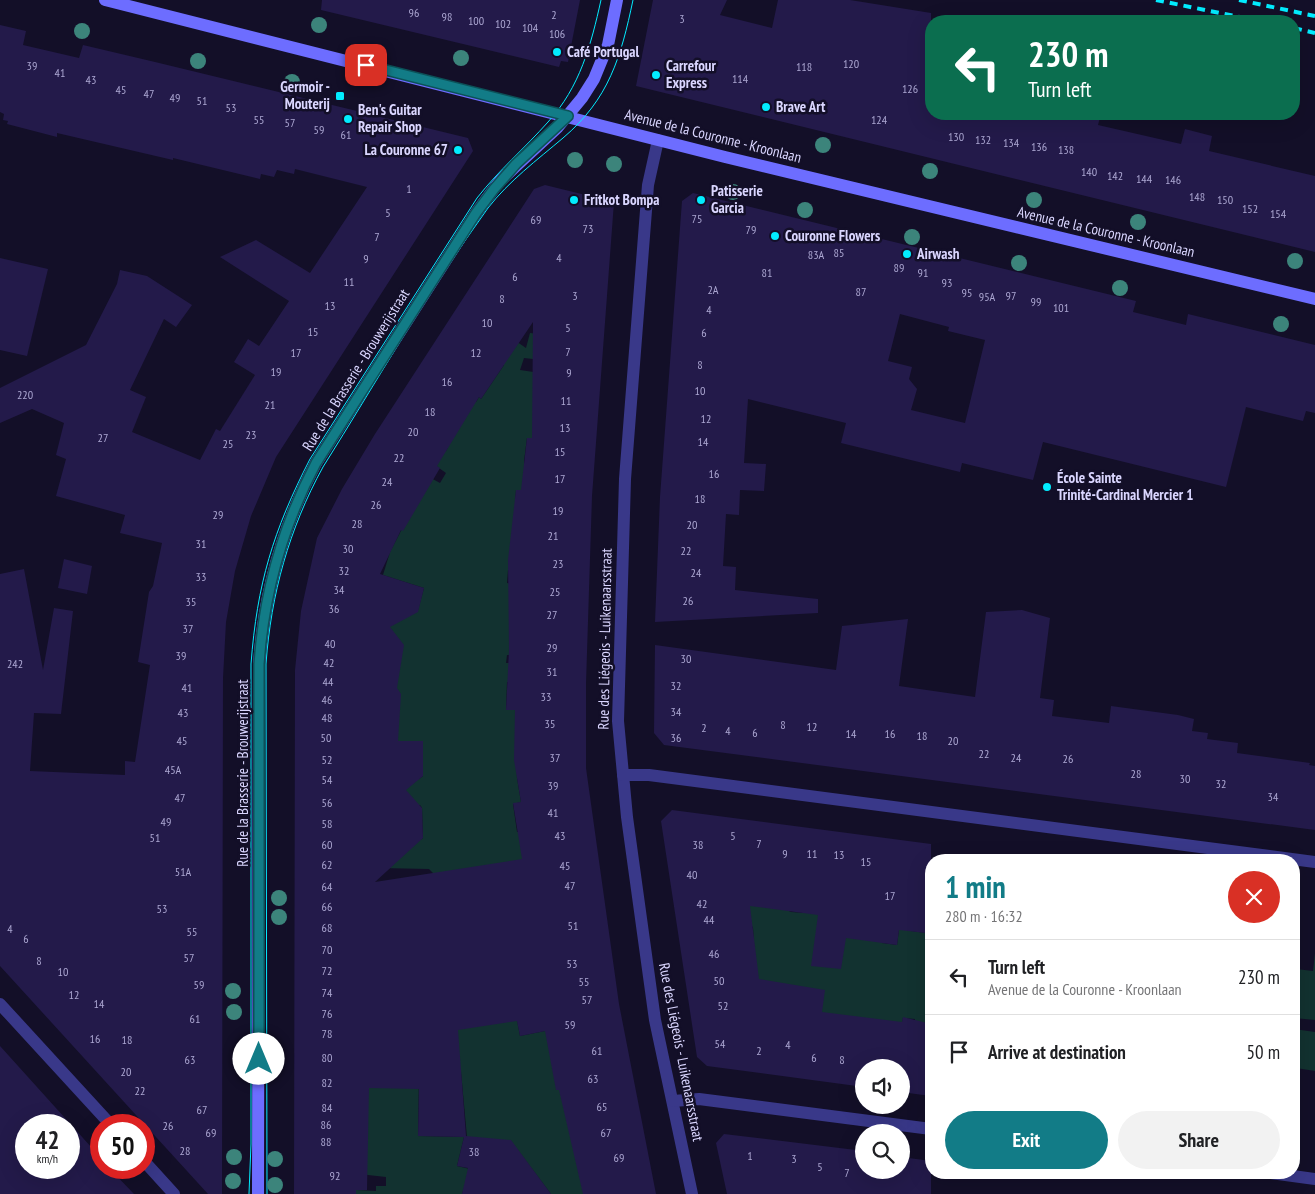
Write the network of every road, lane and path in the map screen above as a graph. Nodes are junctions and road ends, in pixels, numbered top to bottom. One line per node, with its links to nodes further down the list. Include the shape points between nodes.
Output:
1 (104, 0): 3 (main road, Avenue de la Couronne - Kroonlaan)
2 (617, 0): 3 (main road, Rue de la Brasserie - Brouwerijstraat, via 608,46 594,79)
3 (568, 116): 4 (main road, Avenue de la Couronne - Kroonlaan); 18 (main road, Rue de la Brasserie - Brouwerijstraat, via 505,176 476,213 316,463 279,547 266,599 259,664)
4 (658, 140): 5 (main road, Avenue de la Couronne - Kroonlaan); 6 (street, Rue des Liégeois - Luikenaarsstraat, via 648,185 625,479 618,721)
5 (1315, 299)
6 (623, 776): 7 (street, via 649,775); 11 (street, Rue des Liégeois - Luikenaarsstraat, via 655,1020)
7 (1254, 854)
8 (1300, 860): 9 (street)
9 (1315, 862)
10 (0, 1004): 12 (street)
11 (673, 1101): 13 (street, via 699,1099); 19 (street, Rue des Liégeois - Luikenaarsstraat)
12 (101, 1114)
13 (925, 1128)
14 (155, 1173): 17 (street)
15 (1300, 1177): 16 (street)
16 (1315, 1179)
17 (174, 1194)
18 (258, 1194)
19 (692, 1194)

